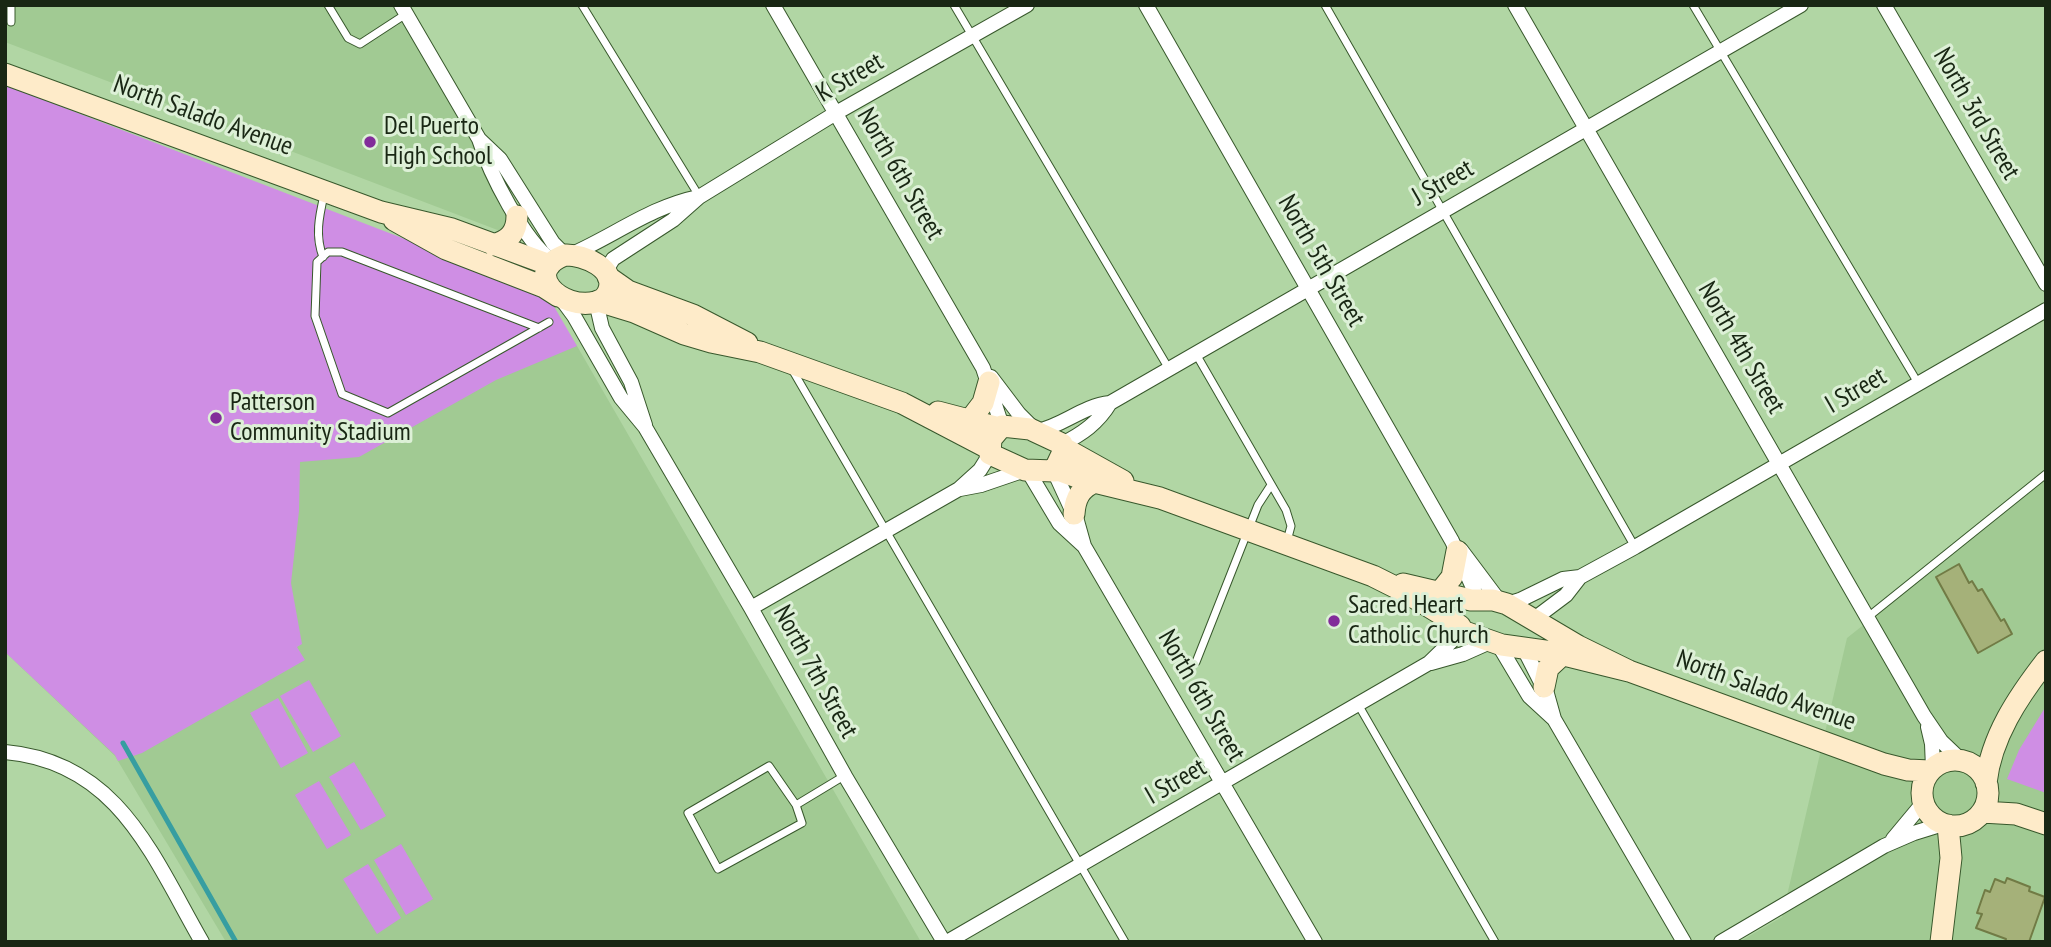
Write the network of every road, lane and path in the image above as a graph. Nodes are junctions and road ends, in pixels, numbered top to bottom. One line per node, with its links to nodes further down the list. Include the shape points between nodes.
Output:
1 (11, 5): 14 (lane)
2 (328, 5): 13 (lane, via 348,38 360,44)
3 (582, 5): 22 (lane)
4 (773, 5): 18 (street, North 6th Street)
5 (954, 5): 15 (lane)
6 (1027, 5): 15 (street, K Street)
7 (1146, 5): 31 (street, North 5th Street)
8 (1325, 5): 24 (lane)
9 (1516, 5): 19 (street, North 4th Street)
10 (1693, 5): 16 (lane)
11 (1801, 5): 16 (street, J Street)
12 (1884, 5): 30 (street, North 3rd Street)
13 (403, 10): 20 (street)
14 (12, 22)
15 (972, 37): 18 (street, K Street); 40 (lane)
16 (1720, 52): 19 (street, J Street); 42 (lane)
17 (5, 74): 21 (main road, North Salado Avenue)
18 (836, 113): 22 (street, K Street); 41 (street, North 6th Street)
19 (1586, 129): 24 (street, J Street); 51 (street, North 4th Street)
20 (479, 139): 25 (street); 28 (street, via 500,159)
21 (324, 191): 23 (main road, North Salado Avenue); 27 (lane, via 318,229)
22 (699, 197): 28 (street, K Street, via 643,216); 29 (street, K Street, via 613,259)
23 (381, 212): 26 (main road, North Salado Avenue); 32 (main road, North Salado Avenue, via 428,240)
24 (1442, 212): 31 (street, J Street); 65 (lane)
25 (517, 216): 26 (main road, via 512,235); 28 (street, via 537,249)
26 (493, 245): 28 (main road, North Salado Avenue)
27 (323, 257): 36 (lane, via 328,252 342,252); 36 (lane, via 317,262 315,316 342,394 388,413)
28 (560, 259): 29 (main road, via 595,263); 32 (main road, via 547,280)
29 (608, 276): 33 (main road, via 608,292); 37 (main road, North Salado Avenue, via 637,295 722,329)
30 (2046, 284)
31 (1309, 289): 38 (street, J Street); 64 (street, North 5th Street)
32 (559, 297): 33 (main road, via 572,302); 46 (street, North 7th Street, via 621,398)
33 (597, 301): 37 (main road, North Salado Avenue, via 684,334); 46 (street, North 7th Street, via 602,328 638,398)
34 (2046, 310): 42 (street, I Street)
35 (549, 322): 36 (lane)
36 (539, 328)
37 (760, 352): 39 (main road, North Salado Avenue)
38 (1196, 354): 40 (street, J Street); 56 (lane)
39 (787, 361): 43 (main road, North Salado Avenue); 61 (lane)
40 (1169, 370): 44 (street, J Street)
41 (986, 375): 45 (main road, via 983,403); 47 (street, North 6th Street); 48 (street, North 6th Street)
42 (1918, 383): 51 (street, I Street)
43 (902, 404): 45 (main road, North Salado Avenue); 50 (main road, North Salado Avenue)
44 (1110, 404): 48 (street, J Street, via 1085,409); 49 (street, J Street, via 1096,422)
45 (970, 420): 47 (main road, North Salado Avenue)
46 (645, 427): 71 (street, North 7th Street)
47 (1000, 427): 48 (main road, North Salado Avenue); 50 (main road, via 991,439)
48 (1036, 431): 49 (main road, North Salado Avenue)
49 (1062, 445): 52 (main road); 58 (main road, North Salado Avenue)
50 (990, 452): 53 (main road, North Salado Avenue); 57 (street, via 980,470)
51 (1779, 463): 65 (street, I Street); 72 (street, North 4th Street)
52 (1055, 470): 53 (main road, North Salado Avenue); 55 (main road, North Salado Avenue); 59 (street, North 6th Street)
53 (1027, 471): 57 (street); 63 (street, via 1059,523)
54 (2046, 474): 72 (lane)
55 (1094, 482): 58 (main road, North Salado Avenue); 59 (main road, via 1078,495)
56 (1270, 485): 60 (lane); 62 (lane, via 1291,526)
57 (958, 489): 61 (street)
58 (1160, 498): 60 (main road, North Salado Avenue)
59 (1074, 514): 63 (street, North 6th Street)
60 (1248, 530): 62 (main road, North Salado Avenue); 79 (lane)
61 (886, 531): 71 (street); 99 (lane)
62 (1286, 544): 66 (main road, North Salado Avenue)
63 (1084, 546): 92 (street, North 6th Street)
64 (1454, 546): 68 (main road, via 1452,577); 69 (street, North 5th Street); 70 (street, North 5th Street)
65 (1635, 547): 67 (street, I Street)
66 (1373, 576): 68 (main road, North Salado Avenue); 74 (main road, North Salado Avenue)
67 (1580, 577): 70 (street, I Street, via 1563,579 1520,600); 73 (street, I Street)
68 (1440, 593): 69 (main road, North Salado Avenue)
69 (1474, 599): 70 (main road, North Salado Avenue); 74 (street, via 1461,612)
70 (1503, 603): 73 (main road, North Salado Avenue)
71 (751, 608): 91 (street, North 7th Street)
72 (1868, 617): 84 (street, North 4th Street)
73 (1535, 620): 76 (street, via 1535,637); 81 (main road, North Salado Avenue)
74 (1461, 629): 75 (main road, North Salado Avenue); 80 (street, I Street)
75 (1494, 643): 76 (main road, North Salado Avenue); 80 (street, I Street); 85 (street, via 1530,696)
76 (1526, 648): 77 (main road, North Salado Avenue); 82 (street)
77 (1563, 654): 81 (main road, North Salado Avenue); 82 (main road, via 1548,668)
78 (2046, 661): 86 (main road)
79 (1196, 662)
80 (1429, 663): 83 (street, I Street)
81 (1629, 671): 89 (main road, North Salado Avenue)
82 (1544, 687): 85 (street)
83 (1359, 706): 92 (street, I Street); 105 (lane)
84 (1924, 716): 88 (street, North 4th Street, via 1941,741); 90 (street, North 4th Street, via 1932,744)
85 (1554, 719): 106 (street)
86 (1998, 737): 88 (main road, via 1981,754); 94 (main road, via 1989,760)
87 (5, 752): 101 (street, via 60,763 107,796 143,840)
88 (1964, 762): 90 (main road, via 1945,762); 94 (main road, via 1977,769)
89 (1884, 764): 90 (main road, North Salado Avenue); 93 (main road, North Salado Avenue, via 1905,778)
90 (1932, 770): 93 (main road, via 1922,786)
91 (845, 776): 95 (lane); 102 (street, North 7th Street)
92 (1223, 783): 99 (street, I Street); 104 (street, North 6th Street)
93 (1923, 801): 97 (main road, via 1929,814); 98 (street, via 1906,826)
94 (1983, 801): 96 (main road); 97 (main road, via 1960,826); 100 (main road)
95 (796, 805): 95 (lane, via 769,766 688,813 718,869 802,823)
96 (2036, 821)
97 (1945, 825): 98 (street); 100 (main road, via 1951,847)
98 (1884, 846): 107 (street)
99 (1080, 865): 102 (street, I Street); 103 (lane)
100 (1950, 870): 108 (main road)
101 (202, 942)
102 (945, 942)
103 (1125, 942)
104 (1315, 942)
105 (1495, 942)
106 (1684, 942)
107 (1721, 942)
108 (1941, 942)

